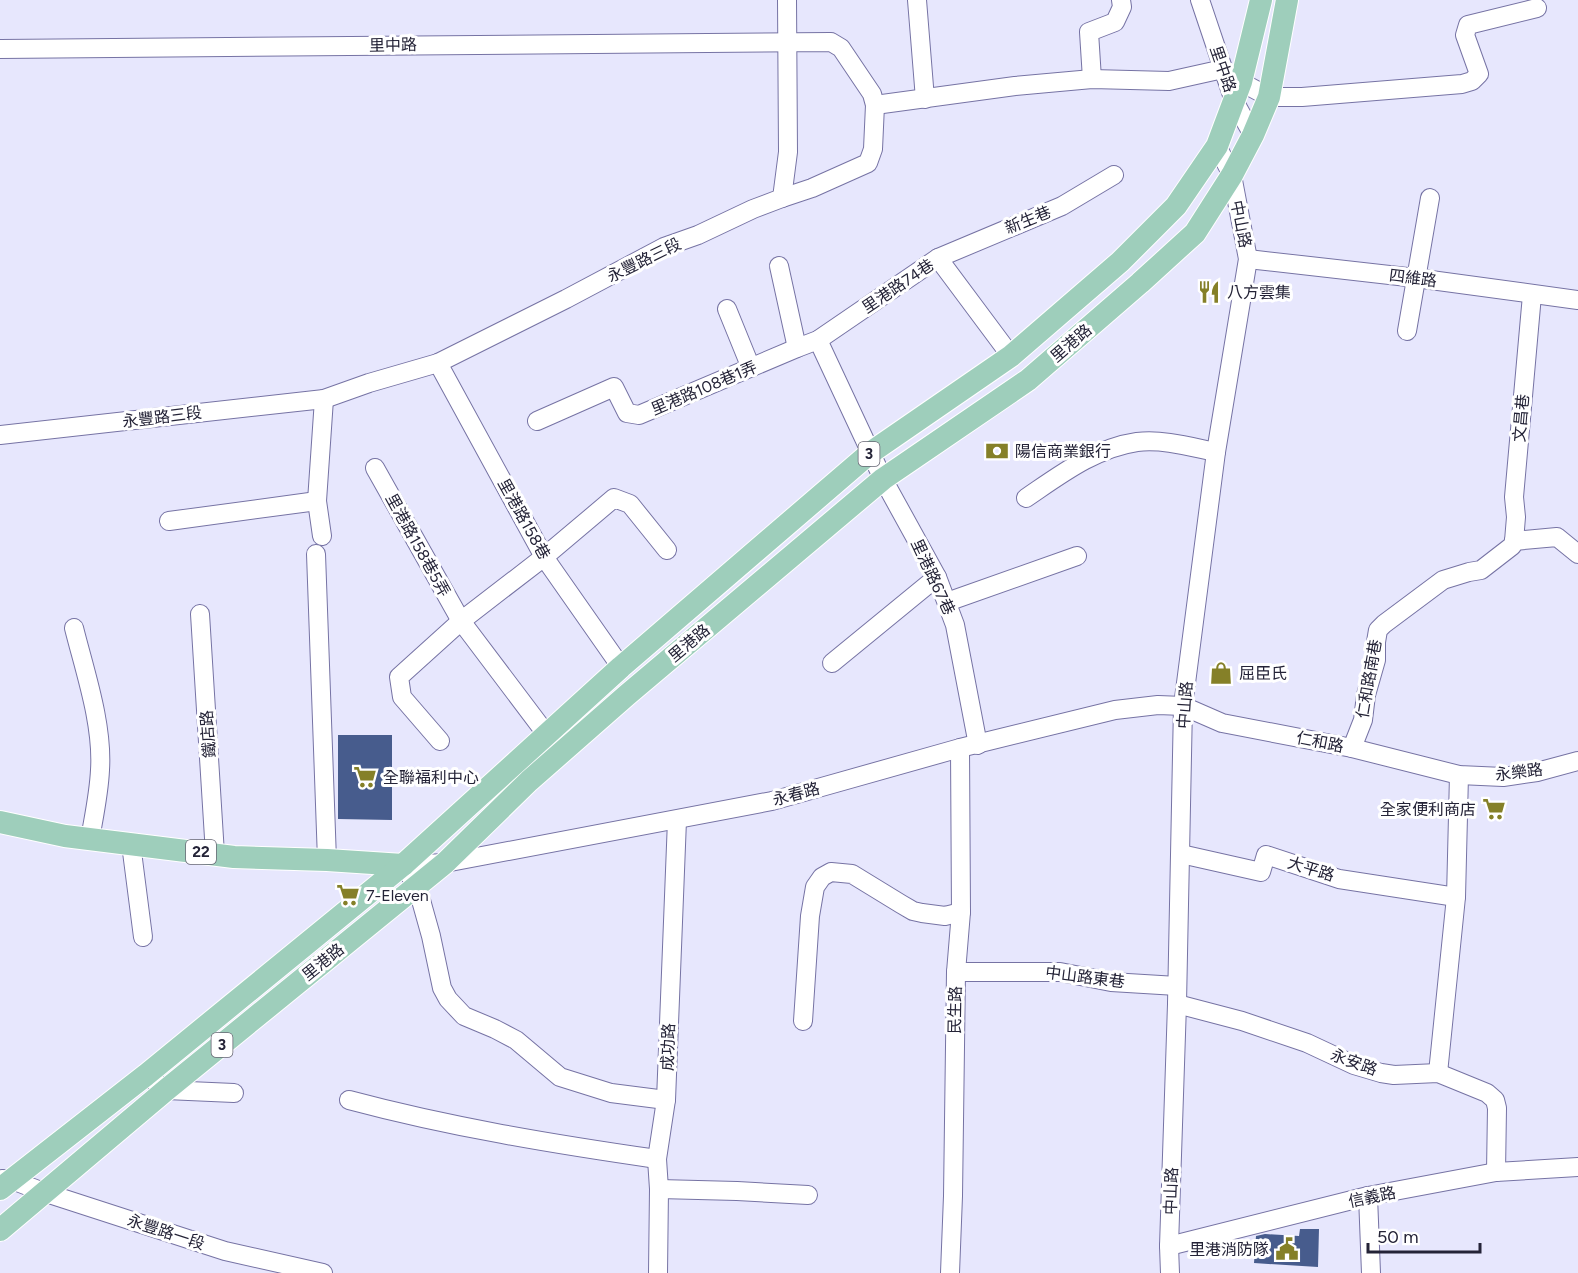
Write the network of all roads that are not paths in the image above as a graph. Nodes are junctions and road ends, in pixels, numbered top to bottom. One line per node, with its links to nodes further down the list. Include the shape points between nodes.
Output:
1 (787, 0): 8 (street)
2 (917, 0): 14 (street)
3 (1121, 0): 11 (street, via 1115,22 1089,32)
4 (1200, 0): 10 (street, 里中路)
5 (1262, 0): 12 (main road, 里港路 / 3)
6 (1287, 0): 13 (main road, 里港路 / 3)
7 (1537, 8): 13 (street, via 1468,25 1465,35 1479,74 1472,81 1302,98)
8 (787, 41): 9 (street, 里中路); 15 (street, 里中路, via 831,42 841,48 872,94); 20 (street, via 788,152)
9 (0, 49)
10 (1223, 69): 11 (street, via 1169,81); 12 (street, 里中路)
11 (1092, 79): 14 (street)
12 (1238, 92): 13 (street); 16 (street, 里中路); 17 (main road, 里港路 / 3)
13 (1269, 97): 16 (main road, 里港路 / 3)
14 (925, 99): 15 (street)
15 (874, 105): 20 (street, 永豐路三段, via 873,149 868,163)
16 (1253, 135): 19 (main road, 里港路 / 3)
17 (1217, 146): 19 (street, 中山路); 32 (main road, 里港路 / 3, via 1176,206 1120,262)
18 (1114, 175): 22 (street, 新生巷, via 1062,206)
19 (1232, 175): 23 (street, 中山路); 41 (main road, 里港路 / 3, via 1195,233 1140,284 1028,380)
20 (782, 198): 33 (street, 永豐路三段, via 664,247)
21 (1430, 198): 25 (street)
22 (938, 258): 30 (street, 里港路74巷); 32 (street, 里港路74巷)
23 (1248, 260): 25 (street, 四維路); 38 (street, 中山路)
24 (778, 266): 31 (street)
25 (1416, 278): 26 (street, 四維路); 29 (street)
26 (1532, 295): 27 (street, 四維路); 46 (street, 文昌巷, via 1514,497)
27 (1578, 300)
28 (727, 309): 34 (street)
29 (1407, 331)
30 (818, 340): 31 (street, 里港路108巷1弄); 39 (street, 里港路67巷)
31 (797, 348): 34 (street, 里港路108巷1弄)
32 (1011, 356): 39 (main road, 里港路 / 3)
33 (438, 363): 35 (street, 永豐路三段); 51 (street, 里港路158巷)
34 (751, 368): 36 (street, 里港路108巷1弄, via 639,415 627,413 614,387)
35 (324, 399): 37 (street, 永豐路三段); 43 (street)
36 (537, 421)
37 (0, 435)
38 (1216, 452): 42 (street, via 1171,443 1138,442 1079,462); 59 (street, 中山路)
39 (870, 453): 41 (street, 里港路67巷); 58 (main road, 里港路 / 3)
40 (375, 468): 55 (street, 里港路158巷5弄)
41 (883, 479): 52 (street, 里港路67巷); 73 (main road, 里港路 / 3, via 529,781)
42 (1026, 498)
43 (317, 501): 44 (street); 45 (street)
44 (169, 521)
45 (322, 536)
46 (1514, 541): 49 (street, via 1557,537); 63 (street, 仁和路南巷, via 1480,570 1443,580 1378,630 1363,720)
47 (668, 550): 51 (street, via 630,504 614,498)
48 (316, 554): 72 (street)
49 (1578, 554)
50 (1077, 556): 53 (street)
51 (544, 557): 55 (street); 58 (street, 里港路158巷)
52 (937, 577): 53 (street, 里港路67巷); 57 (street)
53 (946, 602): 62 (street, 里港路67巷, via 955,625)
54 (200, 614): 70 (street, 鐵店路)
55 (461, 621): 60 (street, 里港路158巷5弄); 61 (street, via 399,677 402,697)
56 (74, 628): 68 (street, via 96,715 99,749)
57 (832, 663)
58 (621, 667): 60 (main road, 里港路 / 3)
59 (1183, 706): 62 (street, 永春路, via 1115,710); 63 (street, 仁和路, via 1222,723); 71 (street, 中山路)
60 (547, 735): 74 (main road, 里港路 / 3)
61 (440, 741)
62 (969, 746): 66 (street, 永春路, via 772,801); 77 (street, 民生路)
63 (1352, 748): 65 (street, 仁和路)
64 (1577, 766): 65 (street, 永樂路, via 1503,777)
65 (1459, 775): 76 (street)
66 (676, 820): 73 (street, 永春路); 87 (street, 成功路)
67 (0, 822): 68 (main road, 22)
68 (90, 839): 69 (main road, 22)
69 (131, 844): 70 (main road, 22); 78 (street)
70 (215, 854): 72 (main road, 22)
71 (1181, 854): 76 (street, 大平路, via 1261,872 1266,855 1340,879); 80 (street, 中山路)
72 (327, 860): 74 (main road, 22)
73 (446, 863): 74 (street, 永春路); 75 (main road, 里港路 / 3)
74 (403, 865): 75 (street); 83 (main road, 里港路 / 3)
75 (417, 886): 84 (main road, 里港路 / 3); 87 (street, via 442,988 464,1016 516,1040 560,1077 611,1093)
76 (1456, 897): 82 (street)
77 (960, 912): 79 (street, 民生路); 81 (street, via 945,916 913,911 852,874 831,872 822,877 815,886 810,916)
78 (143, 937)
79 (956, 972): 80 (street, 中山路東巷, via 1060,972); 100 (street, 民生路)
80 (1177, 995): 82 (street, 永安路, via 1307,1043 1354,1065 1394,1075); 97 (street, 中山路)
81 (803, 1021)
82 (1438, 1073): 90 (street, 永安路, via 1495,1100)
83 (146, 1075): 84 (street); 91 (main road, 里港路 / 3)
84 (166, 1090): 85 (street); 93 (main road, 里港路 / 3)
85 (234, 1093)
86 (348, 1100): 88 (street, via 541,1142)
87 (666, 1100): 88 (street, 成功路)
88 (657, 1159): 92 (street, 成功路)
89 (1578, 1167): 90 (street, 信義路)
90 (1496, 1172): 95 (street, 信義路)
91 (4, 1183): 93 (street, 永豐路一段)
92 (659, 1189): 94 (street); 99 (street, 成功路)
93 (46, 1193): 96 (main road, 里港路 / 3); 98 (street, 永豐路一段, via 225,1251)
94 (808, 1195)
95 (1368, 1196): 97 (street, 信義路); 102 (street)
96 (0, 1230)
97 (1168, 1246): 101 (street, 中山路)
98 (323, 1273)
99 (658, 1273)
100 (950, 1273)
101 (1170, 1273)
102 (1371, 1273)

